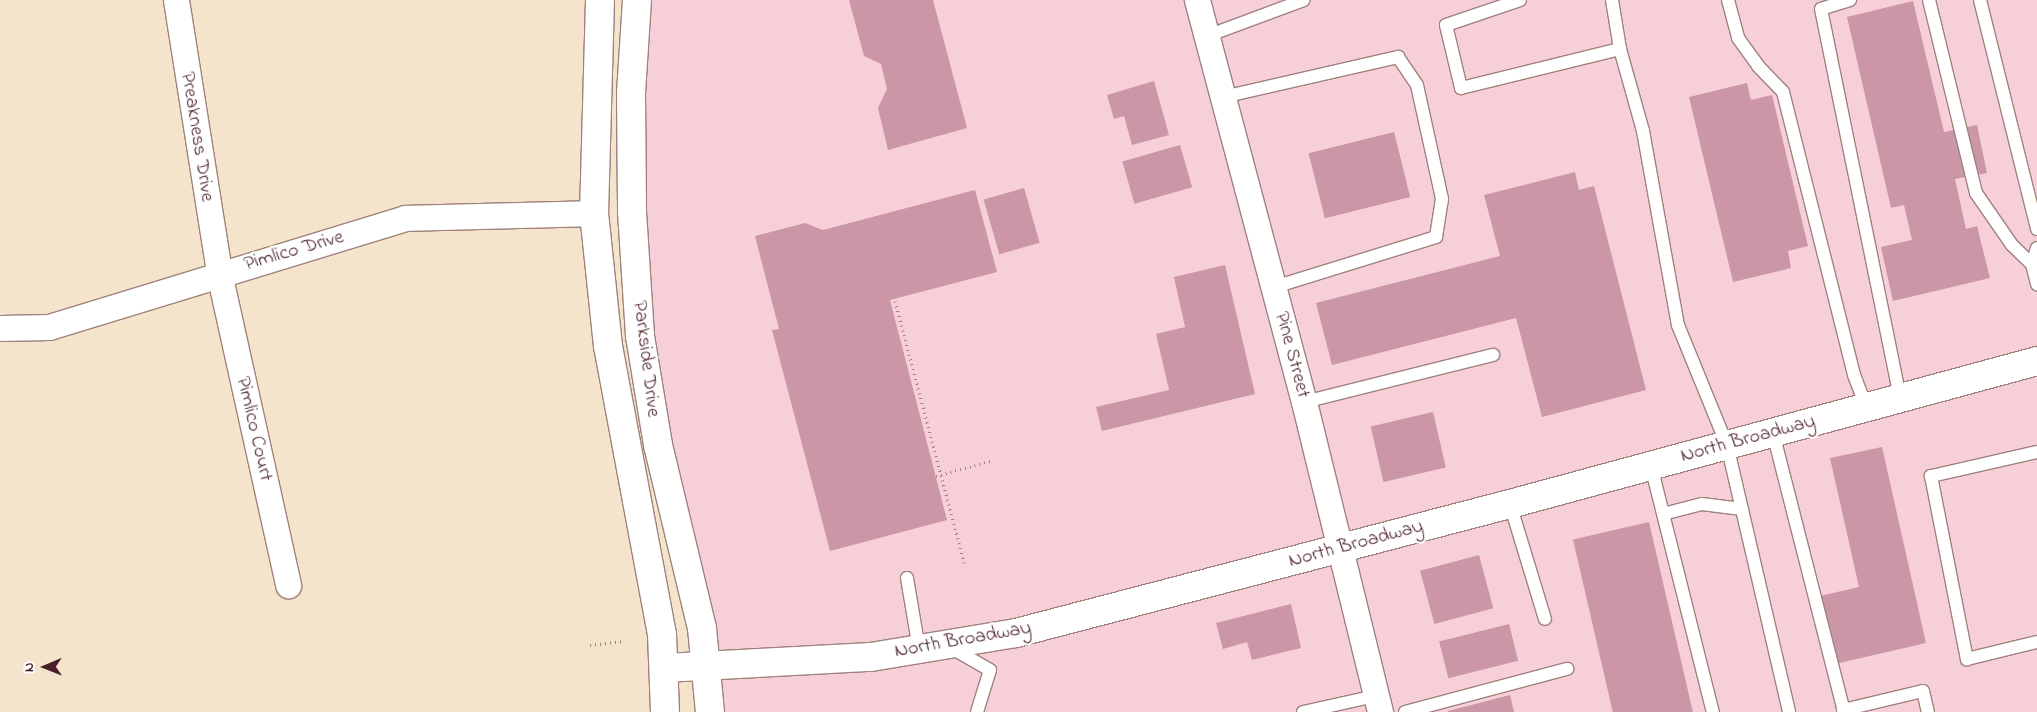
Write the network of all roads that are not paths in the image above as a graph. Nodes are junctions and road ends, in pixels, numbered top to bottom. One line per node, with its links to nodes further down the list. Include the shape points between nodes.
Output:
1 (176, 0): 20 (street, Preakness Drive)
2 (600, 0): 16 (street, Parkside Drive)
3 (637, 0): 43 (street, Parkside Drive, via 631,113 632,212 640,336 658,445 702,628)
4 (1197, 0): 13 (street, Pine Street)
5 (1304, 0): 13 (lane)
6 (1520, 0): 14 (lane, via 1446,25 1461,88)
7 (1612, 0): 14 (lane)
8 (1728, 0): 28 (lane, via 1738,38 1758,66 1783,92 1854,375)
9 (1850, 0): 12 (lane)
10 (1929, 0): 19 (lane, via 1976,193 2012,245)
11 (1980, 0): 17 (lane)
12 (1820, 4): 26 (lane)
13 (1207, 36): 15 (street, Pine Street)
14 (1620, 49): 30 (lane, via 1643,131 1678,325)
15 (1223, 97): 22 (street, Pine Street); 22 (lane, via 1398,57 1416,85 1442,199 1436,237)
16 (594, 213): 20 (street, Pimlico Drive, via 405,218); 44 (street, Parkside Drive, via 608,346)
17 (2037, 229)
18 (2037, 248): 19 (lane)
19 (2032, 264): 21 (lane)
20 (219, 273): 23 (street, Pimlico Drive, via 49,327); 38 (street, Pimlico Court)
21 (2037, 284)
22 (1274, 287): 27 (street, Pine Street)
23 (0, 328)
24 (1493, 355): 27 (lane)
25 (2037, 361): 26 (street, North Broadway)
26 (1900, 398): 28 (street, North Broadway)
27 (1304, 402): 36 (street, Pine Street)
28 (1866, 408): 29 (street, North Broadway)
29 (1773, 432): 30 (street, North Broadway); 47 (lane)
30 (1727, 445): 32 (street, North Broadway); 34 (lane)
31 (2037, 452): 40 (lane, via 1931,476 1967,660)
32 (1651, 466): 33 (street, North Broadway); 35 (lane)
33 (1510, 504): 36 (street, North Broadway); 39 (lane)
34 (1742, 509): 35 (lane, via 1702,504); 54 (lane)
35 (1663, 514): 53 (lane)
36 (1340, 548): 41 (street, North Broadway, via 1016,633); 46 (street, Pine Street)
37 (907, 578): 42 (lane)
38 (288, 585)
39 (1545, 619)
40 (2037, 642)
41 (945, 644): 42 (street, North Broadway); 50 (lane, via 990,670)
42 (919, 649): 43 (street, North Broadway, via 871,657)
43 (707, 665): 44 (street, North Broadway); 49 (street, Parkside Drive)
44 (665, 668): 48 (street, Parkside Drive)
45 (1567, 669): 52 (lane)
46 (1378, 704): 51 (lane)
47 (1844, 711): 55 (lane, via 1923,691)
48 (665, 712)
49 (710, 712)
50 (977, 712)
51 (1303, 712)
52 (1405, 712)
53 (1712, 712)
54 (1789, 712)
55 (1928, 712)

